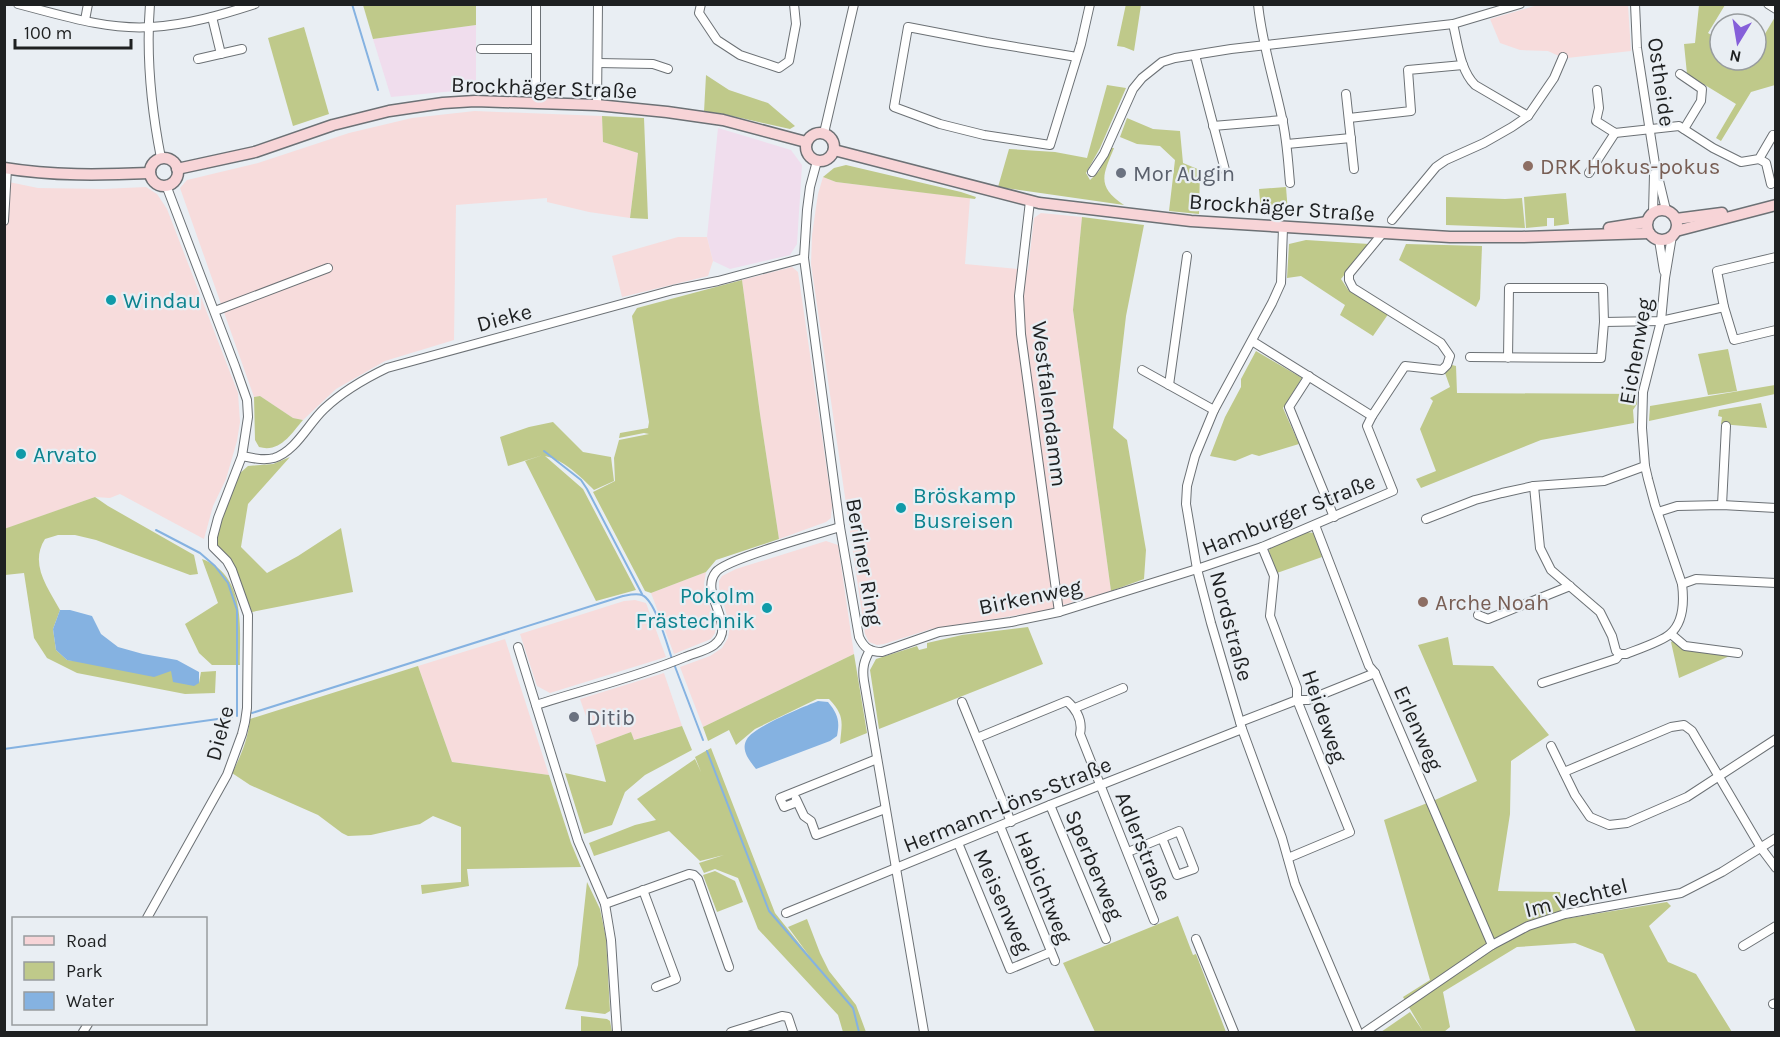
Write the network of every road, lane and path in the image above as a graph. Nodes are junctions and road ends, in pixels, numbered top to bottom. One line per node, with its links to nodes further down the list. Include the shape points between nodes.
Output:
1 (18, 4): 15 (street)
2 (88, 4): 18 (street)
3 (150, 4): 20 (street)
4 (255, 4): 17 (street)
5 (536, 4): 24 (street)
6 (598, 4): 30 (street)
7 (701, 4): 8 (street, via 699,14 717,40 740,55 779,68 789,61 796,24)
8 (794, 4)
9 (854, 4): 44 (street)
10 (1090, 4): 27 (street)
11 (1258, 4): 21 (street)
12 (1520, 4): 19 (street)
13 (1635, 4): 43 (street, Ostheide, via 1637,48)
14 (1768, 4): 16 (street)
15 (33, 6): 18 (street)
16 (1776, 9)
17 (212, 17): 20 (street); 25 (street)
18 (85, 20): 20 (street)
19 (1452, 24): 21 (street); 31 (street)
20 (148, 28): 51 (street, via 150,80)
21 (1263, 45): 26 (street); 40 (street)
22 (242, 49): 25 (street)
23 (481, 49): 24 (street)
24 (536, 49): 36 (street)
25 (221, 54): 29 (street)
26 (1194, 55): 41 (street); 59 (street, via 1162,62 1142,78)
27 (1077, 57): 27 (street, via 1050,145 984,135 894,107 908,27)
28 (1563, 57): 38 (street)
29 (198, 59)
30 (598, 63): 32 (street, via 653,64); 37 (street)
31 (1463, 65): 38 (street, via 1475,85); 39 (street, via 1408,70 1411,111)
32 (668, 69)
33 (1680, 74): 42 (street, via 1702,89 1701,101)
34 (1597, 90): 45 (street, via 1596,121)
35 (1346, 94): 39 (street)
36 (536, 102): 37 (street, Brockhäger Straße); 56 (street, Brockhäger Straße, via 475,101 389,111 335,124 255,152)
37 (597, 105): 48 (street, Brockhäger Straße, via 723,120)
38 (1528, 116): 70 (street, via 1436,167)
39 (1349, 118): 47 (street)
40 (1283, 120): 41 (street); 49 (street)
41 (1213, 126): 58 (street)
42 (1684, 129): 43 (street, via 1679,126); 52 (street, via 1741,162)
43 (1650, 130): 45 (street); 54 (street, Ostheide)
44 (824, 133): 48 (street, via 816,133); 50 (street, via 831,138)
45 (1615, 134): 61 (street)
46 (1773, 135): 52 (street)
47 (1351, 138): 49 (street); 57 (street)
48 (806, 142): 53 (street, via 808,156)
49 (1287, 144): 62 (street)
50 (834, 150): 53 (street, via 830,158); 65 (street, Brockhäger Straße)
51 (161, 158): 56 (street, via 170,159); 60 (street, via 154,162)
52 (1759, 159): 63 (street, via 1766,163)
53 (817, 161): 79 (street, Berliner Ring, via 810,187)
54 (1654, 164): 68 (street, Ostheide); 72 (street, Ostheide)
55 (6, 168): 60 (street, via 74,175); 71 (street)
56 (177, 169): 64 (street, via 174,181)
57 (1354, 169)
58 (1225, 170)
59 (1092, 172)
60 (150, 173): 64 (street, via 153,181)
61 (1589, 173)
62 (1290, 183)
63 (1771, 184)
64 (166, 185): 83 (street)
65 (1030, 201): 73 (street, Brockhäger Straße); 111 (street, Westfalendamm, via 1019,296 1021,334)
66 (1776, 205): 67 (street)
67 (1761, 208): 69 (street); 75 (street)
68 (1666, 210): 69 (street); 72 (street, via 1658,210)
69 (1676, 219): 75 (street)
70 (1392, 220)
71 (4, 221)
72 (1650, 223): 74 (street, Brockhäger Straße, via 1555,236); 76 (street)
73 (1283, 228): 74 (street, Brockhäger Straße); 87 (street, Nordstraße, via 1281,283)
74 (1382, 234): 94 (street, via 1349,274 1353,288 1441,343 1450,357 1442,370 1405,366)
75 (1674, 234): 76 (street); 81 (street, Eichenweg)
76 (1659, 240): 81 (street, Eichenweg)
77 (1186, 256): 92 (street)
78 (1776, 257): 82 (street, via 1717,271)
79 (804, 258): 96 (street, Dieke, via 387,368 340,394 283,454 265,460); 105 (street, Berliner Ring)
80 (328, 268): 83 (street)
81 (1665, 278): 84 (street, Eichenweg)
82 (1724, 307): 84 (street); 86 (street, via 1734,340)
83 (214, 311): 96 (street, via 247,400)
84 (1661, 321): 85 (street); 97 (street, Eichenweg, via 1643,392)
85 (1604, 322): 89 (street, via 1601,358); 89 (street, via 1603,288 1509,288)
86 (1776, 330)
87 (1252, 341): 91 (street, via 1301,367); 93 (street, Nordstraße)
88 (1470, 357): 89 (street)
89 (1508, 357)
90 (1142, 370): 92 (street)
91 (1309, 376): 94 (street); 102 (street, via 1289,407)
92 (1169, 385): 93 (street)
93 (1214, 410): 107 (street, Nordstraße, via 1187,486 1186,504)
94 (1372, 416): 102 (street, Hamburger Straße, via 1367,426 1393,491)
95 (1726, 426): 99 (street)
96 (242, 456): 150 (street, Dieke, via 218,518 213,547 232,570 248,615 245,722 227,775)
97 (1645, 466): 98 (street, via 1604,481); 101 (street, Eichenweg)
98 (1534, 486): 103 (street, via 1475,500); 110 (street, via 1539,548 1551,570)
99 (1722, 505): 100 (street); 101 (street, via 1677,506)
100 (1776, 508)
101 (1658, 512): 109 (street, Eichenweg)
102 (1334, 517): 104 (street, Hamburger Straße)
103 (1426, 519)
104 (1315, 525): 106 (street, Hamburger Straße); 118 (street, Erlenweg, via 1368,666)
105 (840, 527): 115 (street, Berliner Ring, via 859,638); 123 (street, via 734,561 716,571 711,588 723,625 716,644)
106 (1262, 547): 107 (street, Hamburger Straße); 121 (street, Heideweg, via 1274,576 1270,616 1297,688)
107 (1197, 569): 111 (street, Birkenweg); 125 (street, Nordstraße)
108 (1776, 583): 109 (street, via 1696,579)
109 (1682, 584): 113 (street, Eichenweg, via 1682,612)
110 (1570, 586): 112 (street, via 1488,619); 117 (street, via 1600,612)
111 (1059, 612): 115 (street, Birkenweg, via 939,632 882,652)
112 (1478, 615)
113 (1671, 634): 116 (street, via 1685,646); 117 (street)
114 (518, 647): 123 (street)
115 (870, 650): 129 (street, Berliner Ring, via 862,668)
116 (1738, 653)
117 (1620, 654): 119 (street, via 1616,659)
118 (1376, 673): 121 (street, Hermann-Löns-Straße, via 1308,700); 155 (street, Erlenweg)
119 (1542, 683)
120 (1123, 688): 124 (street)
121 (1297, 700): 125 (street, Hermann-Löns-Straße); 144 (street, Heideweg, via 1350,832)
122 (962, 702): 126 (street)
123 (536, 705): 148 (street, via 578,841)
124 (1075, 708): 126 (street, via 1067,701); 132 (street, Adlerstraße, via 1082,725 1080,734)
125 (1241, 726): 132 (street, Hermann-Löns-Straße); 144 (street, Nordstraße)
126 (977, 738): 137 (street)
127 (1776, 739): 131 (street)
128 (1551, 746): 130 (street)
129 (877, 759): 133 (street); 136 (street, Berliner Ring)
130 (1563, 772): 131 (street, via 1684,725 1692,731); 131 (street, via 1590,817 1609,825 1627,824 1688,797)
131 (1720, 776): 142 (street)
132 (1100, 785): 135 (street, Hermann-Löns-Straße); 143 (street, Adlerstraße)
133 (794, 792): 134 (street); 134 (street, via 780,798 784,807)
134 (797, 802): 136 (street, via 816,835)
135 (1050, 805): 137 (street, Hermann-Löns-Straße); 153 (street, Sperberweg)
136 (885, 809): 145 (street, Berliner Ring)
137 (1011, 822): 138 (street, Hermann-Löns-Straße)
138 (1000, 826): 141 (street, Hermann-Löns-Straße); 157 (street, Habichtweg)
139 (1162, 838): 139 (street, via 1179,831 1194,868 1177,875); 143 (street)
140 (1776, 838): 142 (street, Im Vechtel)
141 (958, 843): 145 (street, Hermann-Löns-Straße); 157 (street, Meisenweg, via 1010,969)
142 (1761, 848): 146 (street); 155 (street, Im Vechtel, via 1681,893 1565,914 1528,926)
143 (1128, 852): 151 (street, Adlerstraße)
144 (1288, 858): 167 (street, Nordstraße, via 1295,884)
145 (896, 868): 149 (street, Hermann-Löns-Straße); 165 (street, Berliner Ring)
146 (1776, 868)
147 (643, 890): 148 (street); 159 (street, via 694,875); 160 (street, via 676,979)
148 (605, 904): 162 (street)
149 (786, 913)
150 (148, 917)
151 (1154, 920)
152 (1776, 926): 156 (street)
153 (1106, 939)
154 (1196, 939): 166 (street)
155 (1492, 945): 168 (street, Im Vechtel)
156 (1743, 946)
157 (1051, 952): 158 (street, Habichtweg)
158 (1055, 961)
159 (729, 967)
160 (656, 987)
161 (741, 1031): 163 (street); 164 (street, via 783,1016 788,1017)
162 (617, 1032)
163 (731, 1032)
164 (794, 1032)
165 (924, 1032)
166 (1234, 1032)
167 (1358, 1032)
168 (1365, 1032)

